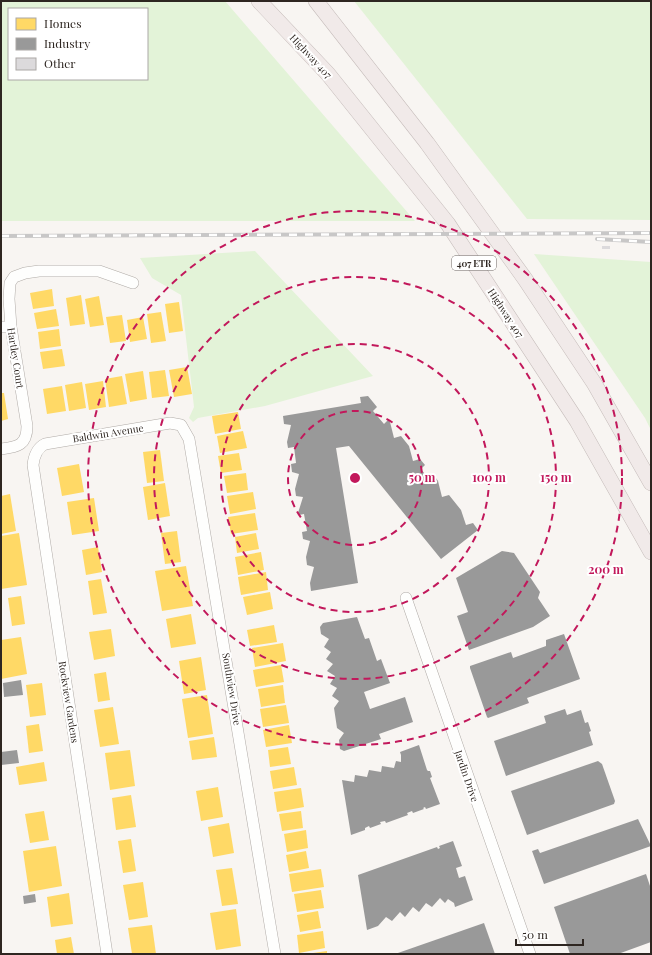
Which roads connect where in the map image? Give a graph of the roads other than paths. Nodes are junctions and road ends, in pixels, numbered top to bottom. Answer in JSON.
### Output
{"nodes":[{"id":1,"x":259,"y":1,"type":"edge"},
{"id":2,"x":316,"y":1,"type":"edge"},
{"id":3,"x":133,"y":283,"type":"dead end"},
{"id":4,"x":6,"y":327,"type":"edge"},
{"id":5,"x":181,"y":425,"type":"joint"},
{"id":6,"x":1,"y":449,"type":"edge"},
{"id":7,"x":37,"y":450,"type":"joint"},
{"id":8,"x":651,"y":483,"type":"edge"},
{"id":9,"x":651,"y":552,"type":"edge"},
{"id":10,"x":406,"y":598,"type":"dead end"},
{"id":11,"x":107,"y":954,"type":"edge"},
{"id":12,"x":275,"y":954,"type":"edge"},
{"id":13,"x":530,"y":954,"type":"edge"}],
"edges":[{"from":1,"to":9,"type":"highway","name":"Highway 407","number":"407 ETR"},
{"from":2,"to":8,"type":"highway","number":"407 ETR"},
{"from":3,"to":4,"type":"street","name":"Hartley Court"},
{"from":4,"to":6,"type":"street","name":"Hartley Court"},
{"from":5,"to":7,"type":"street","name":"Baldwin Avenue"},
{"from":5,"to":12,"type":"street","name":"Southview Drive"},
{"from":7,"to":11,"type":"street","name":"Rockview Gardens"},
{"from":10,"to":13,"type":"street","name":"Jardin Drive"}]}
